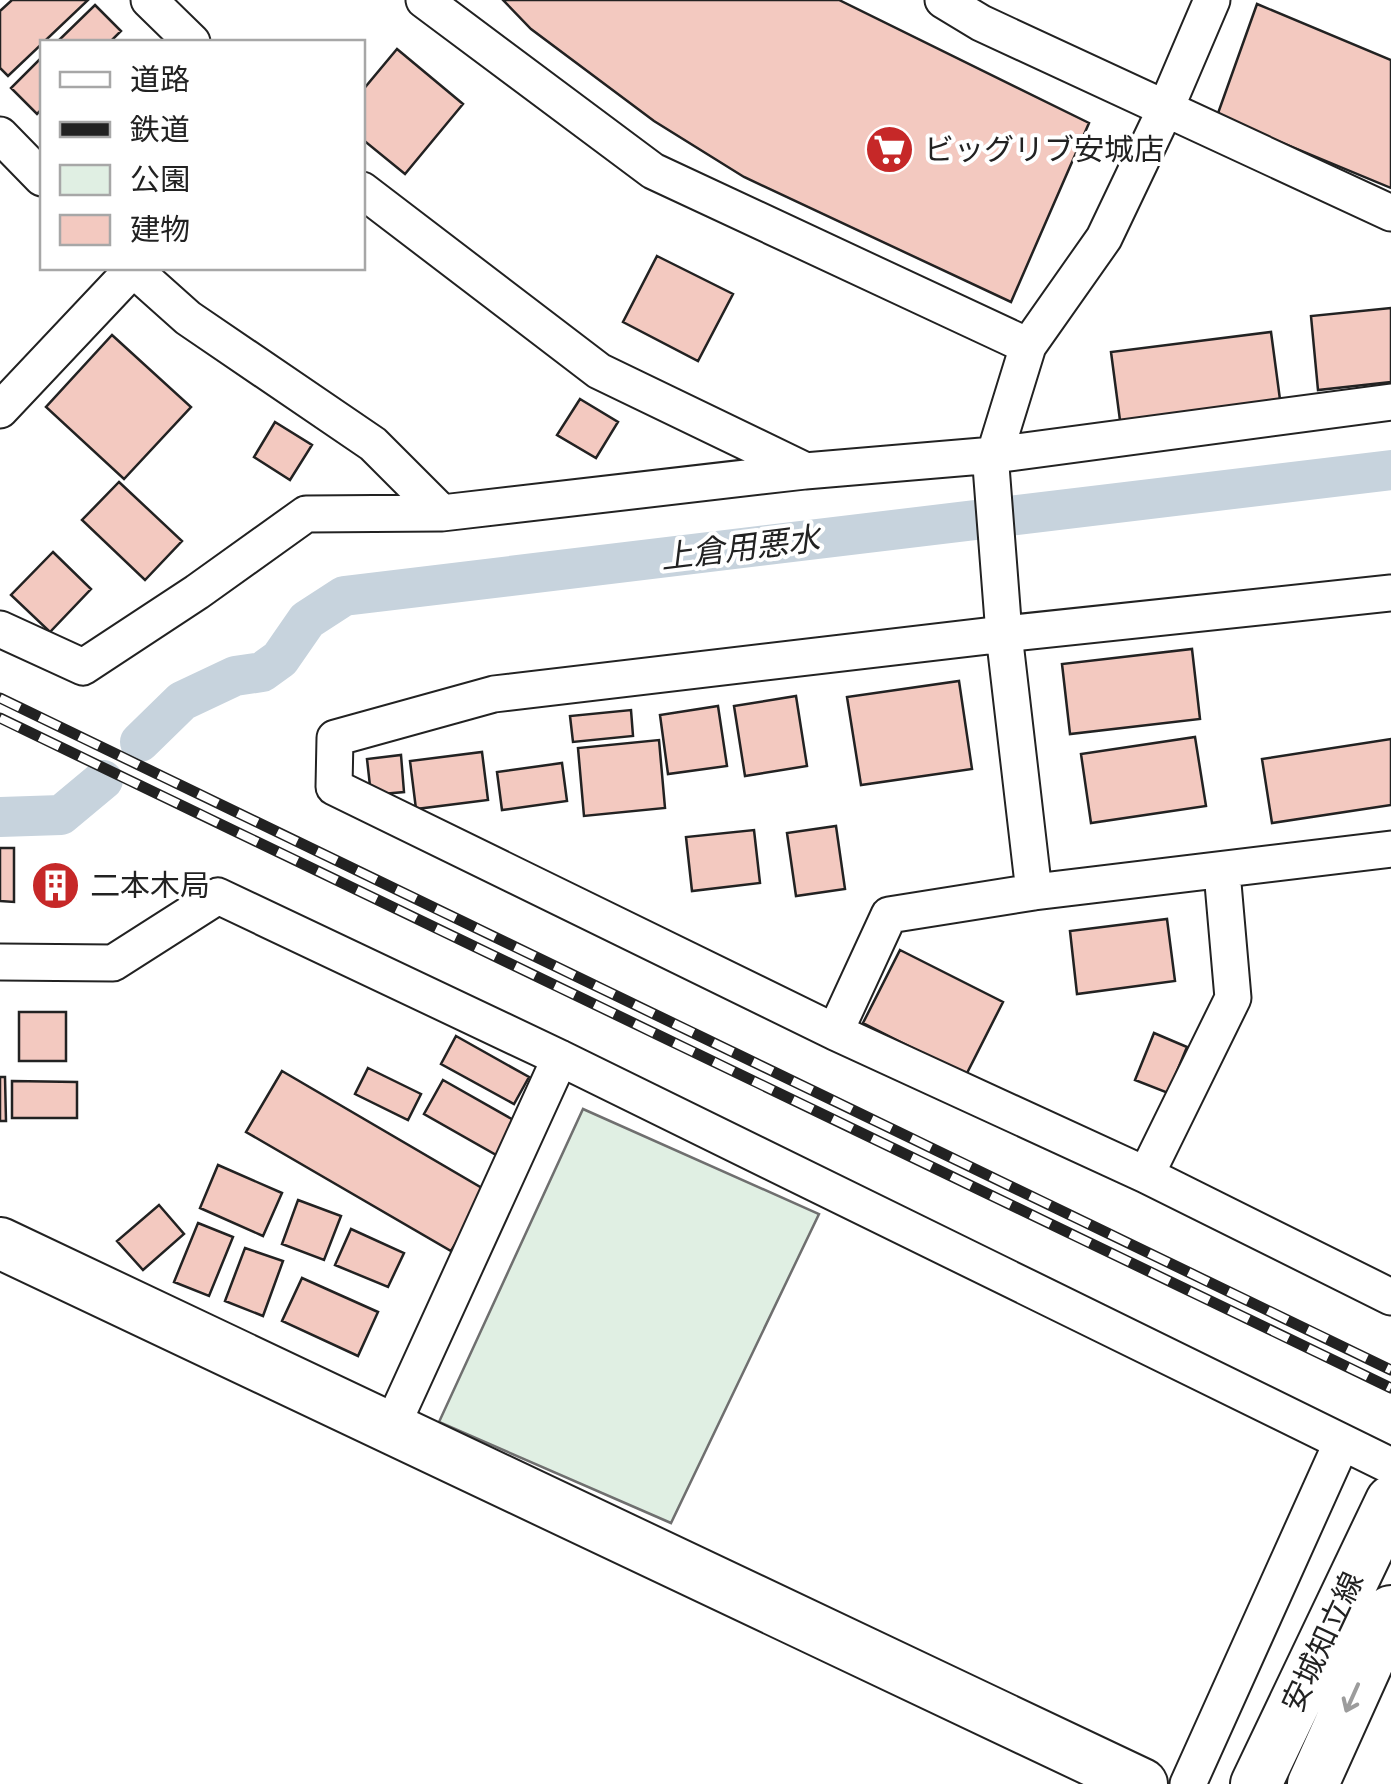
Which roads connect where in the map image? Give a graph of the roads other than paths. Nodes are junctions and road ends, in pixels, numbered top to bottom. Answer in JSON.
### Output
{"nodes":[{"id":1,"x":148,"y":0,"type":"edge"},
{"id":2,"x":424,"y":0,"type":"edge"},
{"id":3,"x":943,"y":0,"type":"edge"},
{"id":4,"x":1212,"y":0,"type":"edge"},
{"id":5,"x":190,"y":40,"type":"edge"},
{"id":6,"x":1166,"y":110,"type":"junction"},
{"id":7,"x":0,"y":135,"type":"edge"},
{"id":8,"x":40,"y":176,"type":"edge"},
{"id":9,"x":365,"y":192,"type":"edge"},
{"id":10,"x":1391,"y":213,"type":"edge"},
{"id":11,"x":130,"y":270,"type":"edge"},
{"id":12,"x":134,"y":270,"type":"edge"},
{"id":13,"x":1028,"y":346,"type":"junction"},
{"id":14,"x":1391,"y":402,"type":"edge"},
{"id":15,"x":0,"y":410,"type":"edge"},
{"id":16,"x":992,"y":460,"type":"junction"},
{"id":17,"x":805,"y":470,"type":"junction"},
{"id":18,"x":442,"y":513,"type":"junction"},
{"id":19,"x":1391,"y":593,"type":"edge"},
{"id":20,"x":0,"y":629,"type":"edge"},
{"id":21,"x":1004,"y":634,"type":"junction"},
{"id":22,"x":1391,"y":849,"type":"edge"},
{"id":23,"x":1222,"y":872,"type":"junction"},
{"id":24,"x":1034,"y":892,"type":"junction"},
{"id":25,"x":0,"y":962,"type":"edge"},
{"id":26,"x":835,"y":1032,"type":"junction"},
{"id":27,"x":560,"y":1058,"type":"junction"},
{"id":28,"x":1146,"y":1174,"type":"junction"},
{"id":29,"x":0,"y":1242,"type":"edge"},
{"id":30,"x":1391,"y":1297,"type":"edge"},
{"id":31,"x":392,"y":1428,"type":"junction"},
{"id":32,"x":1342,"y":1442,"type":"junction"},
{"id":33,"x":1391,"y":1466,"type":"edge"},
{"id":34,"x":1390,"y":1501,"type":"edge"},
{"id":35,"x":1391,"y":1611,"type":"edge"},
{"id":36,"x":1142,"y":1784,"type":"edge"},
{"id":37,"x":1188,"y":1784,"type":"edge"},
{"id":38,"x":1256,"y":1784,"type":"edge"},
{"id":39,"x":1314,"y":1784,"type":"edge"}],
"edges":[{"from":1,"to":5,"type":"street"},
{"from":2,"to":13,"type":"street"},
{"from":3,"to":6,"type":"street"},
{"from":4,"to":6,"type":"street"},
{"from":6,"to":10,"type":"street"},
{"from":6,"to":13,"type":"street"},
{"from":7,"to":8,"type":"street"},
{"from":9,"to":17,"type":"street"},
{"from":11,"to":15,"type":"street"},
{"from":12,"to":18,"type":"street"},
{"from":13,"to":16,"type":"street"},
{"from":14,"to":16,"type":"street"},
{"from":16,"to":17,"type":"street"},
{"from":16,"to":21,"type":"street"},
{"from":17,"to":18,"type":"street"},
{"from":18,"to":20,"type":"street"},
{"from":19,"to":21,"type":"street"},
{"from":21,"to":24,"type":"street"},
{"from":21,"to":26,"type":"street"},
{"from":22,"to":23,"type":"street"},
{"from":23,"to":24,"type":"street"},
{"from":23,"to":28,"type":"street"},
{"from":24,"to":26,"type":"street"},
{"from":25,"to":27,"type":"street"},
{"from":26,"to":28,"type":"street"},
{"from":27,"to":31,"type":"street"},
{"from":27,"to":32,"type":"street"},
{"from":28,"to":30,"type":"street"},
{"from":29,"to":31,"type":"street"},
{"from":31,"to":36,"type":"street"},
{"from":32,"to":33,"type":"street"},
{"from":32,"to":37,"type":"street"},
{"from":34,"to":38,"type":"street","name":"安城知立線"},
{"from":35,"to":39,"type":"street","name":"安城知立線","one_way":true}]}
